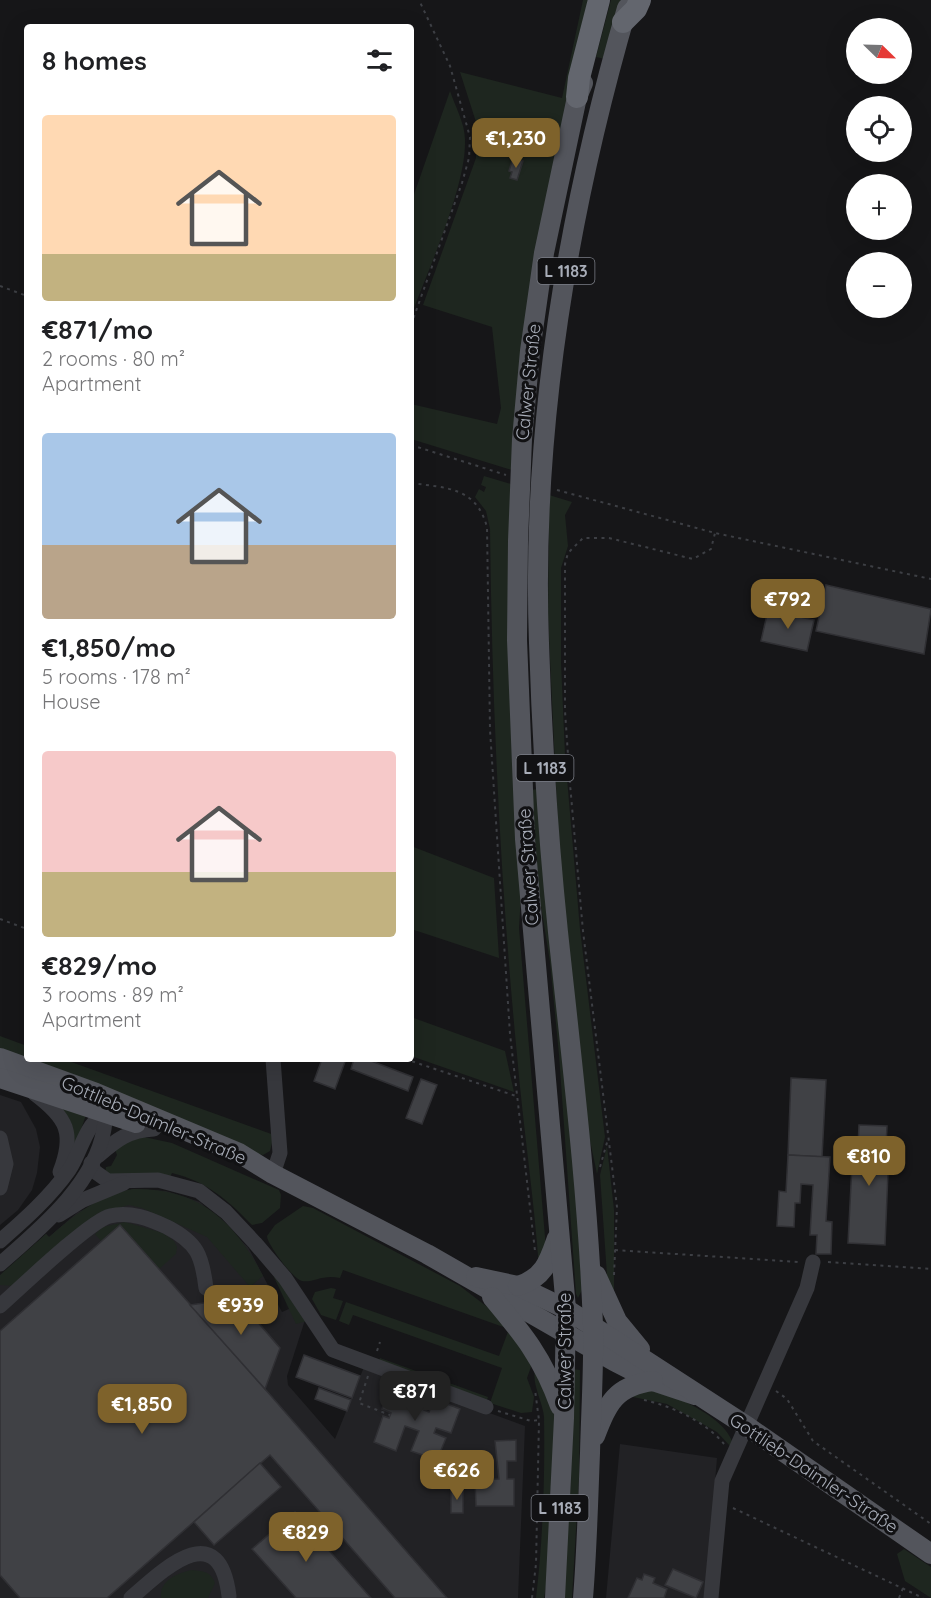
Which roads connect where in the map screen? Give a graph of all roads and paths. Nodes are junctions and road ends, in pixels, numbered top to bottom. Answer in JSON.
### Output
{"nodes":[{"id":1,"x":419,"y":0,"type":"edge"},
{"id":2,"x":599,"y":0,"type":"edge"},
{"id":3,"x":607,"y":0,"type":"edge"},
{"id":4,"x":640,"y":0,"type":"edge"},
{"id":5,"x":626,"y":11,"type":"edge"},
{"id":6,"x":577,"y":97,"type":"junction"},
{"id":7,"x":0,"y":285,"type":"edge"},
{"id":8,"x":24,"y":295,"type":"edge"},
{"id":9,"x":414,"y":317,"type":"edge"},
{"id":10,"x":414,"y":446,"type":"edge"},
{"id":11,"x":486,"y":470,"type":"dead end"},
{"id":12,"x":414,"y":483,"type":"edge"},
{"id":13,"x":574,"y":495,"type":"dead end"},
{"id":14,"x":715,"y":533,"type":"junction"},
{"id":15,"x":931,"y":579,"type":"edge"},
{"id":16,"x":0,"y":919,"type":"edge"},
{"id":17,"x":24,"y":928,"type":"edge"},
{"id":18,"x":0,"y":1058,"type":"edge"},
{"id":19,"x":273,"y":1062,"type":"edge"},
{"id":20,"x":414,"y":1062,"type":"edge"},
{"id":21,"x":0,"y":1078,"type":"edge"},
{"id":22,"x":28,"y":1089,"type":"junction"},
{"id":23,"x":96,"y":1093,"type":"junction"},
{"id":24,"x":517,"y":1096,"type":"junction"},
{"id":25,"x":106,"y":1112,"type":"junction"},
{"id":26,"x":154,"y":1123,"type":"junction"},
{"id":27,"x":0,"y":1138,"type":"edge"},
{"id":28,"x":92,"y":1161,"type":"junction"},
{"id":29,"x":273,"y":1174,"type":"junction"},
{"id":30,"x":126,"y":1182,"type":"junction"},
{"id":31,"x":0,"y":1188,"type":"edge"},
{"id":32,"x":52,"y":1189,"type":"junction"},
{"id":33,"x":48,"y":1222,"type":"junction"},
{"id":34,"x":560,"y":1229,"type":"junction"},
{"id":35,"x":0,"y":1241,"type":"edge"},
{"id":36,"x":590,"y":1259,"type":"junction"},
{"id":37,"x":813,"y":1262,"type":"junction"},
{"id":38,"x":0,"y":1264,"type":"edge"},
{"id":39,"x":931,"y":1269,"type":"edge"},
{"id":40,"x":459,"y":1272,"type":"junction"},
{"id":41,"x":539,"y":1276,"type":"junction"},
{"id":42,"x":518,"y":1286,"type":"junction"},
{"id":43,"x":206,"y":1288,"type":"dead end"},
{"id":44,"x":486,"y":1290,"type":"junction"},
{"id":45,"x":0,"y":1306,"type":"edge"},
{"id":46,"x":566,"y":1309,"type":"junction"},
{"id":47,"x":593,"y":1326,"type":"junction"},
{"id":48,"x":566,"y":1333,"type":"junction"},
{"id":49,"x":380,"y":1342,"type":"dead end"},
{"id":50,"x":593,"y":1349,"type":"junction"},
{"id":51,"x":541,"y":1360,"type":"junction"},
{"id":52,"x":372,"y":1365,"type":"junction"},
{"id":53,"x":652,"y":1372,"type":"junction"},
{"id":54,"x":766,"y":1384,"type":"junction"},
{"id":55,"x":490,"y":1409,"type":"joint"},
{"id":56,"x":390,"y":1415,"type":"dead end"},
{"id":57,"x":564,"y":1418,"type":"junction"},
{"id":58,"x":539,"y":1420,"type":"junction"},
{"id":59,"x":747,"y":1427,"type":"junction"},
{"id":60,"x":590,"y":1452,"type":"junction"},
{"id":61,"x":721,"y":1502,"type":"junction"},
{"id":62,"x":931,"y":1518,"type":"edge"},
{"id":63,"x":930,"y":1523,"type":"edge"},
{"id":64,"x":931,"y":1554,"type":"edge"},
{"id":65,"x":903,"y":1588,"type":"junction"},
{"id":66,"x":232,"y":1597,"type":"edge"},
{"id":67,"x":131,"y":1598,"type":"edge"},
{"id":68,"x":532,"y":1598,"type":"edge"},
{"id":69,"x":555,"y":1598,"type":"edge"},
{"id":70,"x":583,"y":1598,"type":"edge"},
{"id":71,"x":711,"y":1598,"type":"edge"},
{"id":72,"x":899,"y":1598,"type":"edge"},
{"id":73,"x":923,"y":1598,"type":"edge"}],
"edges":[{"from":1,"to":9,"type":"path"},
{"from":2,"to":6,"type":"highway"},
{"from":3,"to":6,"type":"main road","name":"Calwer Straße","number":"L 1183"},
{"from":4,"to":5,"type":"highway"},
{"from":5,"to":36,"type":"main road","name":"Calwer Straße","number":"L 1183"},
{"from":6,"to":34,"type":"main road","name":"Calwer Straße","number":"L 1183"},
{"from":7,"to":8,"type":"path"},
{"from":10,"to":11,"type":"path"},
{"from":12,"to":24,"type":"path"},
{"from":13,"to":14,"type":"path"},
{"from":14,"to":15,"type":"path"},
{"from":14,"to":37,"type":"path"},
{"from":16,"to":17,"type":"path"},
{"from":18,"to":23,"type":"main road","name":"Gottlieb-Daimler-Straße"},
{"from":19,"to":29,"type":"street"},
{"from":20,"to":24,"type":"path"},
{"from":21,"to":22,"type":"main road","name":"Gottlieb-Daimler-Straße"},
{"from":22,"to":25,"type":"main road","name":"Gottlieb-Daimler-Straße"},
{"from":22,"to":32,"type":"street"},
{"from":23,"to":25,"type":"street"},
{"from":23,"to":26,"type":"main road","name":"Gottlieb-Daimler-Straße"},
{"from":24,"to":41,"type":"path"},
{"from":25,"to":26,"type":"main road","name":"Gottlieb-Daimler-Straße"},
{"from":25,"to":28,"type":"street"},
{"from":25,"to":32,"type":"street"},
{"from":26,"to":28,"type":"street"},
{"from":26,"to":29,"type":"main road","name":"Gottlieb-Daimler-Straße"},
{"from":27,"to":31,"type":"street"},
{"from":28,"to":30,"type":"street"},
{"from":28,"to":33,"type":"street"},
{"from":29,"to":40,"type":"main road","name":"Gottlieb-Daimler-Straße"},
{"from":30,"to":33,"type":"street"},
{"from":30,"to":52,"type":"street"},
{"from":32,"to":35,"type":"street"},
{"from":33,"to":38,"type":"street"},
{"from":34,"to":41,"type":"main road"},
{"from":34,"to":46,"type":"main road","name":"Calwer Straße","number":"L 1183"},
{"from":36,"to":47,"type":"main road","name":"Calwer Straße","number":"L 1183"},
{"from":36,"to":53,"type":"main road"},
{"from":37,"to":39,"type":"path"},
{"from":37,"to":54,"type":"street"},
{"from":40,"to":42,"type":"main road","name":"Gottlieb-Daimler-Straße"},
{"from":40,"to":44,"type":"main road","name":"Gottlieb-Daimler-Straße"},
{"from":41,"to":42,"type":"main road"},
{"from":42,"to":46,"type":"main road","name":"Gottlieb-Daimler-Straße"},
{"from":43,"to":45,"type":"street"},
{"from":44,"to":48,"type":"main road","name":"Gottlieb-Daimler-Straße"},
{"from":44,"to":51,"type":"main road"},
{"from":46,"to":47,"type":"main road","name":"Gottlieb-Daimler-Straße"},
{"from":46,"to":48,"type":"main road","name":"Calwer Straße","number":"L 1183"},
{"from":47,"to":50,"type":"main road","name":"Calwer Straße","number":"L 1183"},
{"from":47,"to":53,"type":"main road","name":"Gottlieb-Daimler-Straße"},
{"from":48,"to":50,"type":"main road","name":"Gottlieb-Daimler-Straße"},
{"from":48,"to":57,"type":"main road","name":"Calwer Straße","number":"L 1183"},
{"from":49,"to":52,"type":"path"},
{"from":50,"to":53,"type":"main road","name":"Gottlieb-Daimler-Straße"},
{"from":50,"to":60,"type":"main road","name":"Calwer Straße","number":"L 1183"},
{"from":51,"to":57,"type":"main road"},
{"from":51,"to":58,"type":"path"},
{"from":52,"to":55,"type":"street"},
{"from":52,"to":56,"type":"path"},
{"from":53,"to":59,"type":"main road","name":"Gottlieb-Daimler-Straße"},
{"from":53,"to":60,"type":"main road"},
{"from":54,"to":59,"type":"street"},
{"from":54,"to":63,"type":"path"},
{"from":55,"to":58,"type":"path"},
{"from":57,"to":69,"type":"main road","name":"Calwer Straße","number":"L 1183"},
{"from":58,"to":68,"type":"path"},
{"from":59,"to":61,"type":"street"},
{"from":59,"to":64,"type":"main road","name":"Gottlieb-Daimler-Straße"},
{"from":60,"to":70,"type":"main road","name":"Calwer Straße","number":"L 1183"},
{"from":61,"to":65,"type":"path"},
{"from":61,"to":71,"type":"street"},
{"from":62,"to":63,"type":"path"},
{"from":65,"to":72,"type":"path"},
{"from":65,"to":73,"type":"path"},
{"from":66,"to":67,"type":"street"}]}
